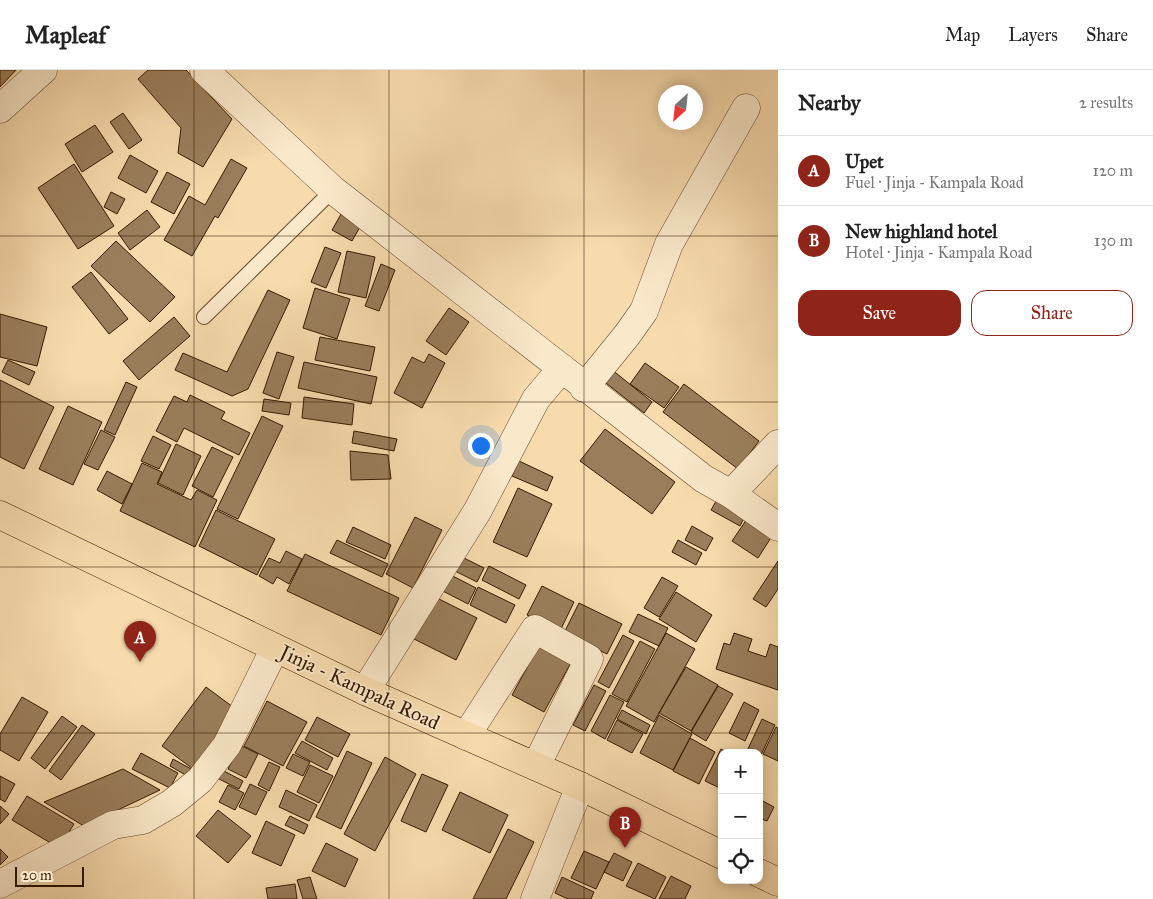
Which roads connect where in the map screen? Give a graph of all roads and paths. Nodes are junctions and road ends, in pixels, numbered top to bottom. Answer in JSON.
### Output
{"nodes":[{"id":1,"x":43,"y":70,"type":"edge"},
{"id":2,"x":204,"y":70,"type":"edge"},
{"id":3,"x":746,"y":108,"type":"dead end"},
{"id":4,"x":0,"y":110,"type":"edge"},
{"id":5,"x":334,"y":190,"type":"junction"},
{"id":6,"x":204,"y":317,"type":"dead end"},
{"id":7,"x":562,"y":368,"type":"junction"},
{"id":8,"x":584,"y":388,"type":"junction"},
{"id":9,"x":778,"y":444,"type":"edge"},
{"id":10,"x":731,"y":494,"type":"junction"},
{"id":11,"x":0,"y":515,"type":"edge"},
{"id":12,"x":778,"y":527,"type":"edge"},
{"id":13,"x":275,"y":648,"type":"junction"},
{"id":14,"x":365,"y":691,"type":"junction"},
{"id":15,"x":466,"y":736,"type":"junction"},
{"id":16,"x":536,"y":766,"type":"junction"},
{"id":17,"x":580,"y":786,"type":"junction"},
{"id":18,"x":718,"y":853,"type":"edge"},
{"id":19,"x":763,"y":875,"type":"edge"},
{"id":20,"x":778,"y":882,"type":"edge"},
{"id":21,"x":0,"y":884,"type":"edge"},
{"id":22,"x":535,"y":899,"type":"edge"}],
"edges":[{"from":1,"to":4,"type":"street"},
{"from":2,"to":5,"type":"street"},
{"from":3,"to":8,"type":"street"},
{"from":5,"to":6,"type":"lane"},
{"from":5,"to":7,"type":"street"},
{"from":7,"to":8,"type":"street"},
{"from":7,"to":14,"type":"street"},
{"from":8,"to":10,"type":"street"},
{"from":9,"to":10,"type":"street"},
{"from":10,"to":12,"type":"street"},
{"from":11,"to":13,"type":"highway","name":"Jinja - Kampala Road"},
{"from":13,"to":14,"type":"highway","name":"Jinja - Kampala Road"},
{"from":13,"to":21,"type":"street"},
{"from":14,"to":15,"type":"highway","name":"Jinja - Kampala Road"},
{"from":15,"to":16,"type":"highway","name":"Jinja - Kampala Road"},
{"from":15,"to":16,"type":"street"},
{"from":16,"to":17,"type":"highway","name":"Jinja - Kampala Road"},
{"from":17,"to":18,"type":"highway","name":"Jinja - Kampala Road"},
{"from":17,"to":22,"type":"street"},
{"from":19,"to":20,"type":"highway"}]}
